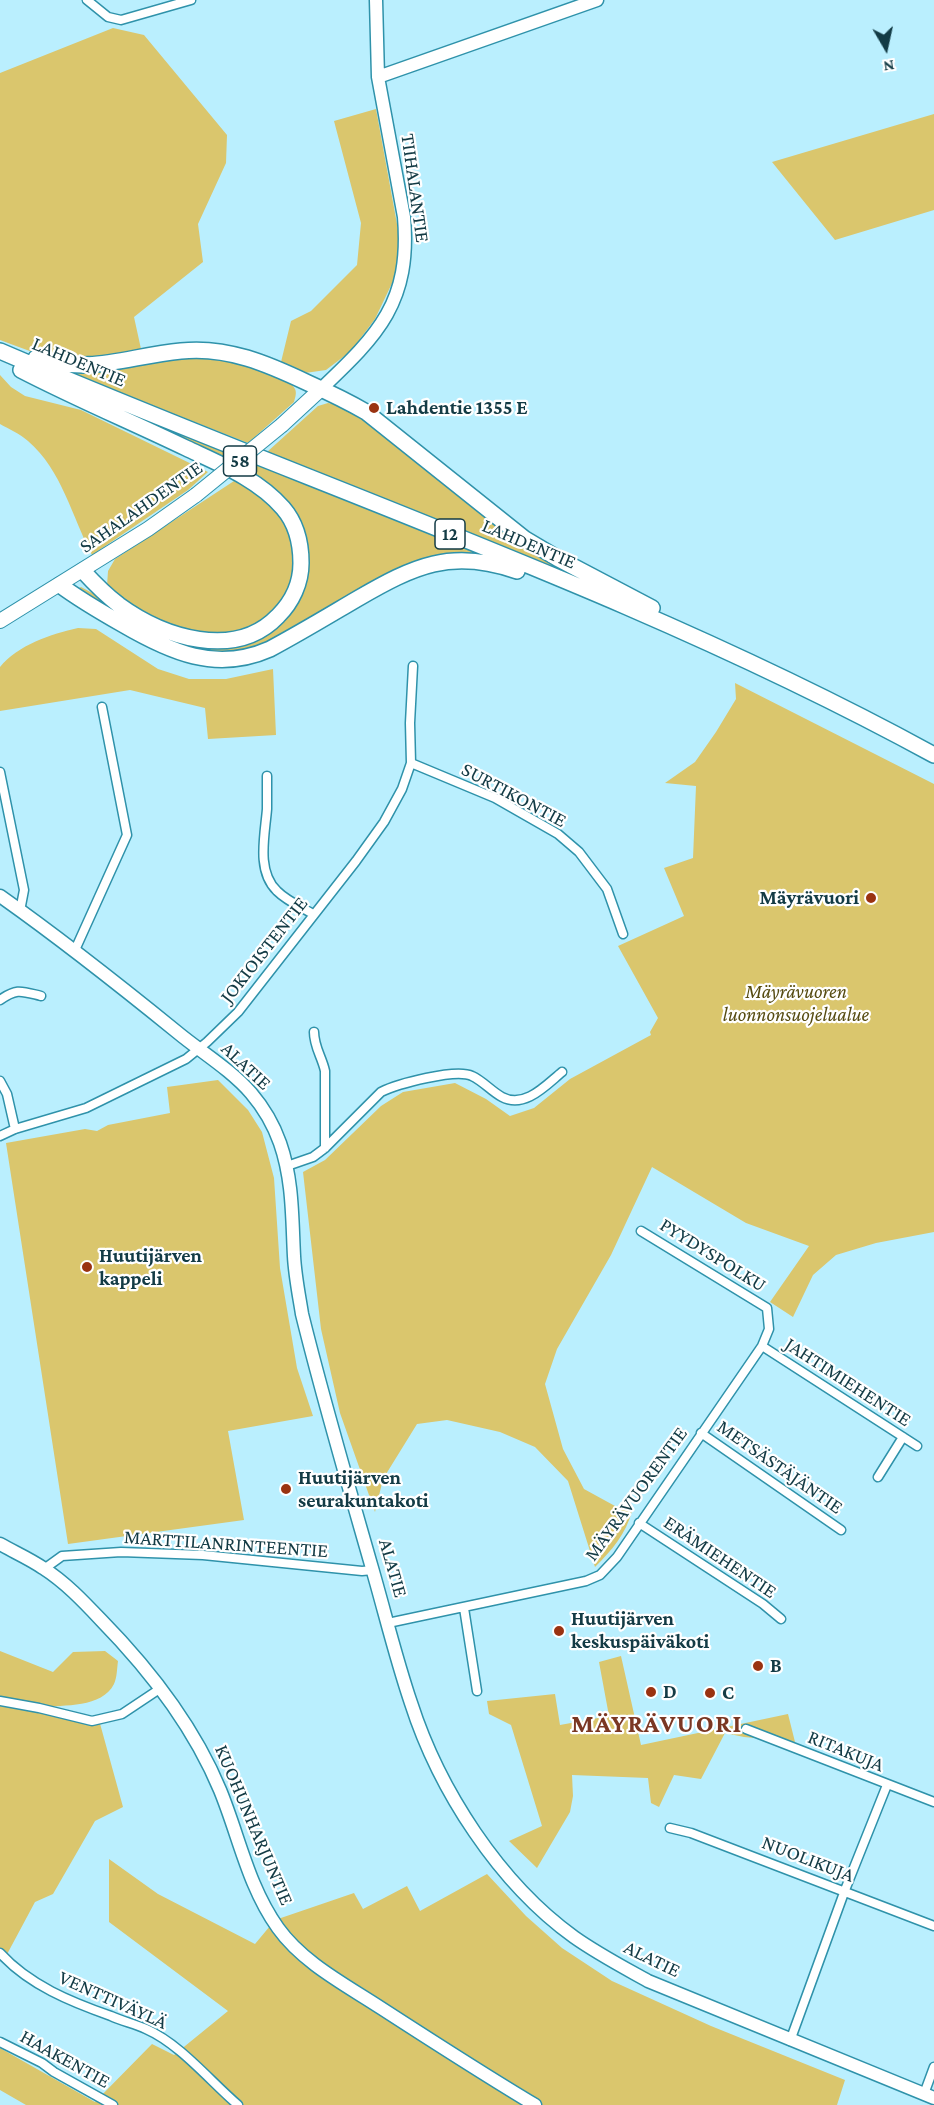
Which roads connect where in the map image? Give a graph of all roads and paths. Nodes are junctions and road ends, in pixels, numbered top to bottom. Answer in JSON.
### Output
{"nodes":[{"id":1,"x":87,"y":0,"type":"edge"},
{"id":2,"x":191,"y":0,"type":"edge"},
{"id":3,"x":376,"y":0,"type":"edge"},
{"id":4,"x":597,"y":0,"type":"edge"},
{"id":5,"x":378,"y":77,"type":"junction"},
{"id":6,"x":0,"y":344,"type":"edge"},
{"id":7,"x":0,"y":351,"type":"edge"},
{"id":8,"x":0,"y":359,"type":"edge"},
{"id":9,"x":321,"y":389,"type":"junction"},
{"id":10,"x":83,"y":571,"type":"junction"},
{"id":11,"x":60,"y":585,"type":"junction"},
{"id":12,"x":0,"y":621,"type":"edge"},
{"id":13,"x":658,"y":621,"type":"junction"},
{"id":14,"x":733,"y":653,"type":"junction"},
{"id":15,"x":413,"y":666,"type":"dead end"},
{"id":16,"x":102,"y":707,"type":"dead end"},
{"id":17,"x":934,"y":755,"type":"edge"},
{"id":18,"x":411,"y":763,"type":"junction"},
{"id":19,"x":0,"y":772,"type":"edge"},
{"id":20,"x":267,"y":776,"type":"dead end"},
{"id":21,"x":0,"y":896,"type":"edge"},
{"id":22,"x":20,"y":911,"type":"junction"},
{"id":23,"x":313,"y":914,"type":"junction"},
{"id":24,"x":623,"y":934,"type":"dead end"},
{"id":25,"x":75,"y":950,"type":"junction"},
{"id":26,"x":41,"y":996,"type":"dead end"},
{"id":27,"x":0,"y":1000,"type":"edge"},
{"id":28,"x":314,"y":1032,"type":"dead end"},
{"id":29,"x":198,"y":1049,"type":"junction"},
{"id":30,"x":562,"y":1072,"type":"dead end"},
{"id":31,"x":0,"y":1081,"type":"edge"},
{"id":32,"x":15,"y":1129,"type":"junction"},
{"id":33,"x":0,"y":1136,"type":"edge"},
{"id":34,"x":325,"y":1148,"type":"junction"},
{"id":35,"x":288,"y":1166,"type":"junction"},
{"id":36,"x":641,"y":1231,"type":"dead end"},
{"id":37,"x":767,"y":1308,"type":"joint"},
{"id":38,"x":762,"y":1346,"type":"junction"},
{"id":39,"x":701,"y":1432,"type":"junction"},
{"id":40,"x":903,"y":1437,"type":"junction"},
{"id":41,"x":916,"y":1446,"type":"dead end"},
{"id":42,"x":878,"y":1477,"type":"dead end"},
{"id":43,"x":639,"y":1523,"type":"junction"},
{"id":44,"x":841,"y":1530,"type":"dead end"},
{"id":45,"x":0,"y":1544,"type":"edge"},
{"id":46,"x":44,"y":1569,"type":"junction"},
{"id":47,"x":373,"y":1570,"type":"junction"},
{"id":48,"x":464,"y":1608,"type":"junction"},
{"id":49,"x":781,"y":1619,"type":"dead end"},
{"id":50,"x":388,"y":1623,"type":"junction"},
{"id":51,"x":161,"y":1688,"type":"junction"},
{"id":52,"x":477,"y":1691,"type":"dead end"},
{"id":53,"x":0,"y":1701,"type":"edge"},
{"id":54,"x":746,"y":1729,"type":"dead end"},
{"id":55,"x":887,"y":1785,"type":"junction"},
{"id":56,"x":934,"y":1802,"type":"edge"},
{"id":57,"x":670,"y":1828,"type":"dead end"},
{"id":58,"x":845,"y":1890,"type":"junction"},
{"id":59,"x":934,"y":1926,"type":"edge"},
{"id":60,"x":0,"y":1953,"type":"edge"},
{"id":61,"x":790,"y":2040,"type":"junction"},
{"id":62,"x":0,"y":2042,"type":"edge"},
{"id":63,"x":934,"y":2067,"type":"edge"},
{"id":64,"x":929,"y":2096,"type":"edge"},
{"id":65,"x":113,"y":2105,"type":"edge"},
{"id":66,"x":238,"y":2105,"type":"edge"},
{"id":67,"x":535,"y":2105,"type":"edge"}],
"edges":[{"from":1,"to":2,"type":"street"},
{"from":3,"to":5,"type":"street","name":"TIIHALANTIE"},
{"from":4,"to":5,"type":"street"},
{"from":5,"to":9,"type":"street","name":"TIIHALANTIE"},
{"from":6,"to":9,"type":"highway"},
{"from":7,"to":13,"type":"highway","name":"LAHDENTIE","number":"12"},
{"from":8,"to":10,"type":"highway"},
{"from":9,"to":10,"type":"main road","name":"SAHALAHDENTIE","number":"58","bridge":true},
{"from":9,"to":14,"type":"highway"},
{"from":10,"to":11,"type":"main road","name":"SAHALAHDENTIE","number":"58"},
{"from":11,"to":12,"type":"main road","name":"SAHALAHDENTIE","number":"58"},
{"from":11,"to":13,"type":"highway"},
{"from":13,"to":14,"type":"highway","name":"LAHDENTIE","number":"12"},
{"from":14,"to":17,"type":"highway","name":"LAHDENTIE","number":"12"},
{"from":15,"to":18,"type":"street","name":"JOKIOISTENTIE"},
{"from":16,"to":25,"type":"street"},
{"from":18,"to":23,"type":"street","name":"JOKIOISTENTIE"},
{"from":18,"to":24,"type":"street","name":"SURTIKONTIE"},
{"from":19,"to":22,"type":"street"},
{"from":20,"to":23,"type":"street"},
{"from":21,"to":22,"type":"street","name":"ALATIE"},
{"from":22,"to":25,"type":"street","name":"ALATIE"},
{"from":23,"to":29,"type":"street","name":"JOKIOISTENTIE"},
{"from":25,"to":29,"type":"street","name":"ALATIE"},
{"from":26,"to":27,"type":"street"},
{"from":28,"to":34,"type":"street"},
{"from":29,"to":32,"type":"street","name":"JOKIOISTENTIE"},
{"from":29,"to":35,"type":"street","name":"ALATIE"},
{"from":30,"to":34,"type":"street"},
{"from":31,"to":32,"type":"street"},
{"from":32,"to":33,"type":"street","name":"JOKIOISTENTIE"},
{"from":34,"to":35,"type":"street"},
{"from":35,"to":47,"type":"street","name":"ALATIE"},
{"from":36,"to":37,"type":"street","name":"PYYDYSPOLKU"},
{"from":37,"to":38,"type":"street","name":"MÄYRÄVUORENTIE"},
{"from":38,"to":39,"type":"street","name":"MÄYRÄVUORENTIE"},
{"from":38,"to":40,"type":"street","name":"JAHTIMIEHENTIE"},
{"from":39,"to":43,"type":"street","name":"MÄYRÄVUORENTIE"},
{"from":39,"to":44,"type":"street","name":"METSÄSTÄJÄNTIE"},
{"from":40,"to":41,"type":"street","name":"JAHTIMIEHENTIE"},
{"from":40,"to":42,"type":"street"},
{"from":43,"to":48,"type":"street","name":"MÄYRÄVUORENTIE"},
{"from":43,"to":49,"type":"street","name":"ERÄMIEHENTIE"},
{"from":45,"to":46,"type":"street","name":"KUOHUNHARJUNTIE"},
{"from":46,"to":47,"type":"street","name":"MARTTILANRINTEENTIE"},
{"from":46,"to":51,"type":"street","name":"KUOHUNHARJUNTIE"},
{"from":47,"to":50,"type":"street","name":"ALATIE"},
{"from":48,"to":50,"type":"street","name":"MÄYRÄVUORENTIE"},
{"from":48,"to":52,"type":"street"},
{"from":50,"to":61,"type":"street","name":"ALATIE"},
{"from":51,"to":53,"type":"street"},
{"from":51,"to":67,"type":"street","name":"KUOHUNHARJUNTIE"},
{"from":54,"to":55,"type":"street","name":"RITAKUJA"},
{"from":55,"to":56,"type":"street","name":"RITAKUJA"},
{"from":55,"to":58,"type":"street"},
{"from":57,"to":58,"type":"street","name":"NUOLIKUJA"},
{"from":58,"to":59,"type":"street","name":"NUOLIKUJA"},
{"from":58,"to":61,"type":"street"},
{"from":60,"to":66,"type":"street","name":"VENTTIVÄYLÄ"},
{"from":61,"to":64,"type":"street","name":"ALATIE"},
{"from":62,"to":65,"type":"street","name":"HAAKENTIE"},
{"from":63,"to":64,"type":"street"}]}
